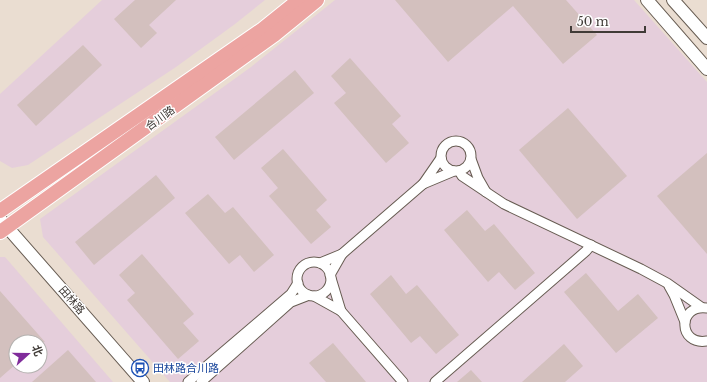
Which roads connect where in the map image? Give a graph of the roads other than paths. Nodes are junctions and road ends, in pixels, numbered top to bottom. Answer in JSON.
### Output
{"nodes":[{"id":1,"x":299,"y":0,"type":"edge"},
{"id":2,"x":317,"y":0,"type":"edge"},
{"id":3,"x":647,"y":0,"type":"edge"},
{"id":4,"x":673,"y":0,"type":"edge"},
{"id":5,"x":707,"y":38,"type":"edge"},
{"id":6,"x":707,"y":69,"type":"edge"},
{"id":7,"x":441,"y":158,"type":"junction"},
{"id":8,"x":471,"y":159,"type":"junction"},
{"id":9,"x":457,"y":171,"type":"junction"},
{"id":10,"x":423,"y":184,"type":"junction"},
{"id":11,"x":486,"y":192,"type":"junction"},
{"id":12,"x":0,"y":211,"type":"edge"},
{"id":13,"x":3,"y":226,"type":"edge"},
{"id":14,"x":591,"y":245,"type":"junction"},
{"id":15,"x":342,"y":254,"type":"junction"},
{"id":16,"x":320,"y":263,"type":"junction"},
{"id":17,"x":330,"y":276,"type":"junction"},
{"id":18,"x":298,"y":283,"type":"junction"},
{"id":19,"x":667,"y":283,"type":"junction"},
{"id":20,"x":311,"y":295,"type":"junction"},
{"id":21,"x":704,"y":308,"type":"edge"},
{"id":22,"x":341,"y":310,"type":"junction"},
{"id":23,"x":685,"y":322,"type":"junction"},
{"id":24,"x":705,"y":343,"type":"edge"},
{"id":25,"x":143,"y":382,"type":"edge"},
{"id":26,"x":188,"y":382,"type":"edge"},
{"id":27,"x":201,"y":382,"type":"edge"},
{"id":28,"x":403,"y":382,"type":"edge"},
{"id":29,"x":435,"y":382,"type":"edge"}],
"edges":[{"from":1,"to":12,"type":"main road","name":"合川路"},
{"from":2,"to":13,"type":"main road","name":"合川路"},
{"from":3,"to":6,"type":"street"},
{"from":4,"to":5,"type":"street"},
{"from":7,"to":8,"type":"street"},
{"from":7,"to":9,"type":"street"},
{"from":7,"to":10,"type":"street"},
{"from":8,"to":9,"type":"street"},
{"from":8,"to":11,"type":"street"},
{"from":9,"to":10,"type":"street"},
{"from":9,"to":11,"type":"street"},
{"from":10,"to":15,"type":"street"},
{"from":11,"to":14,"type":"street"},
{"from":13,"to":25,"type":"street","name":"田林路"},
{"from":14,"to":19,"type":"street"},
{"from":14,"to":29,"type":"street"},
{"from":15,"to":16,"type":"street"},
{"from":15,"to":17,"type":"street"},
{"from":16,"to":17,"type":"street"},
{"from":16,"to":18,"type":"street"},
{"from":17,"to":20,"type":"street"},
{"from":17,"to":22,"type":"street"},
{"from":18,"to":20,"type":"street"},
{"from":18,"to":26,"type":"street"},
{"from":19,"to":21,"type":"street"},
{"from":19,"to":23,"type":"street"},
{"from":20,"to":22,"type":"street"},
{"from":20,"to":27,"type":"street"},
{"from":21,"to":23,"type":"street"},
{"from":22,"to":28,"type":"street"},
{"from":23,"to":24,"type":"street"}]}
